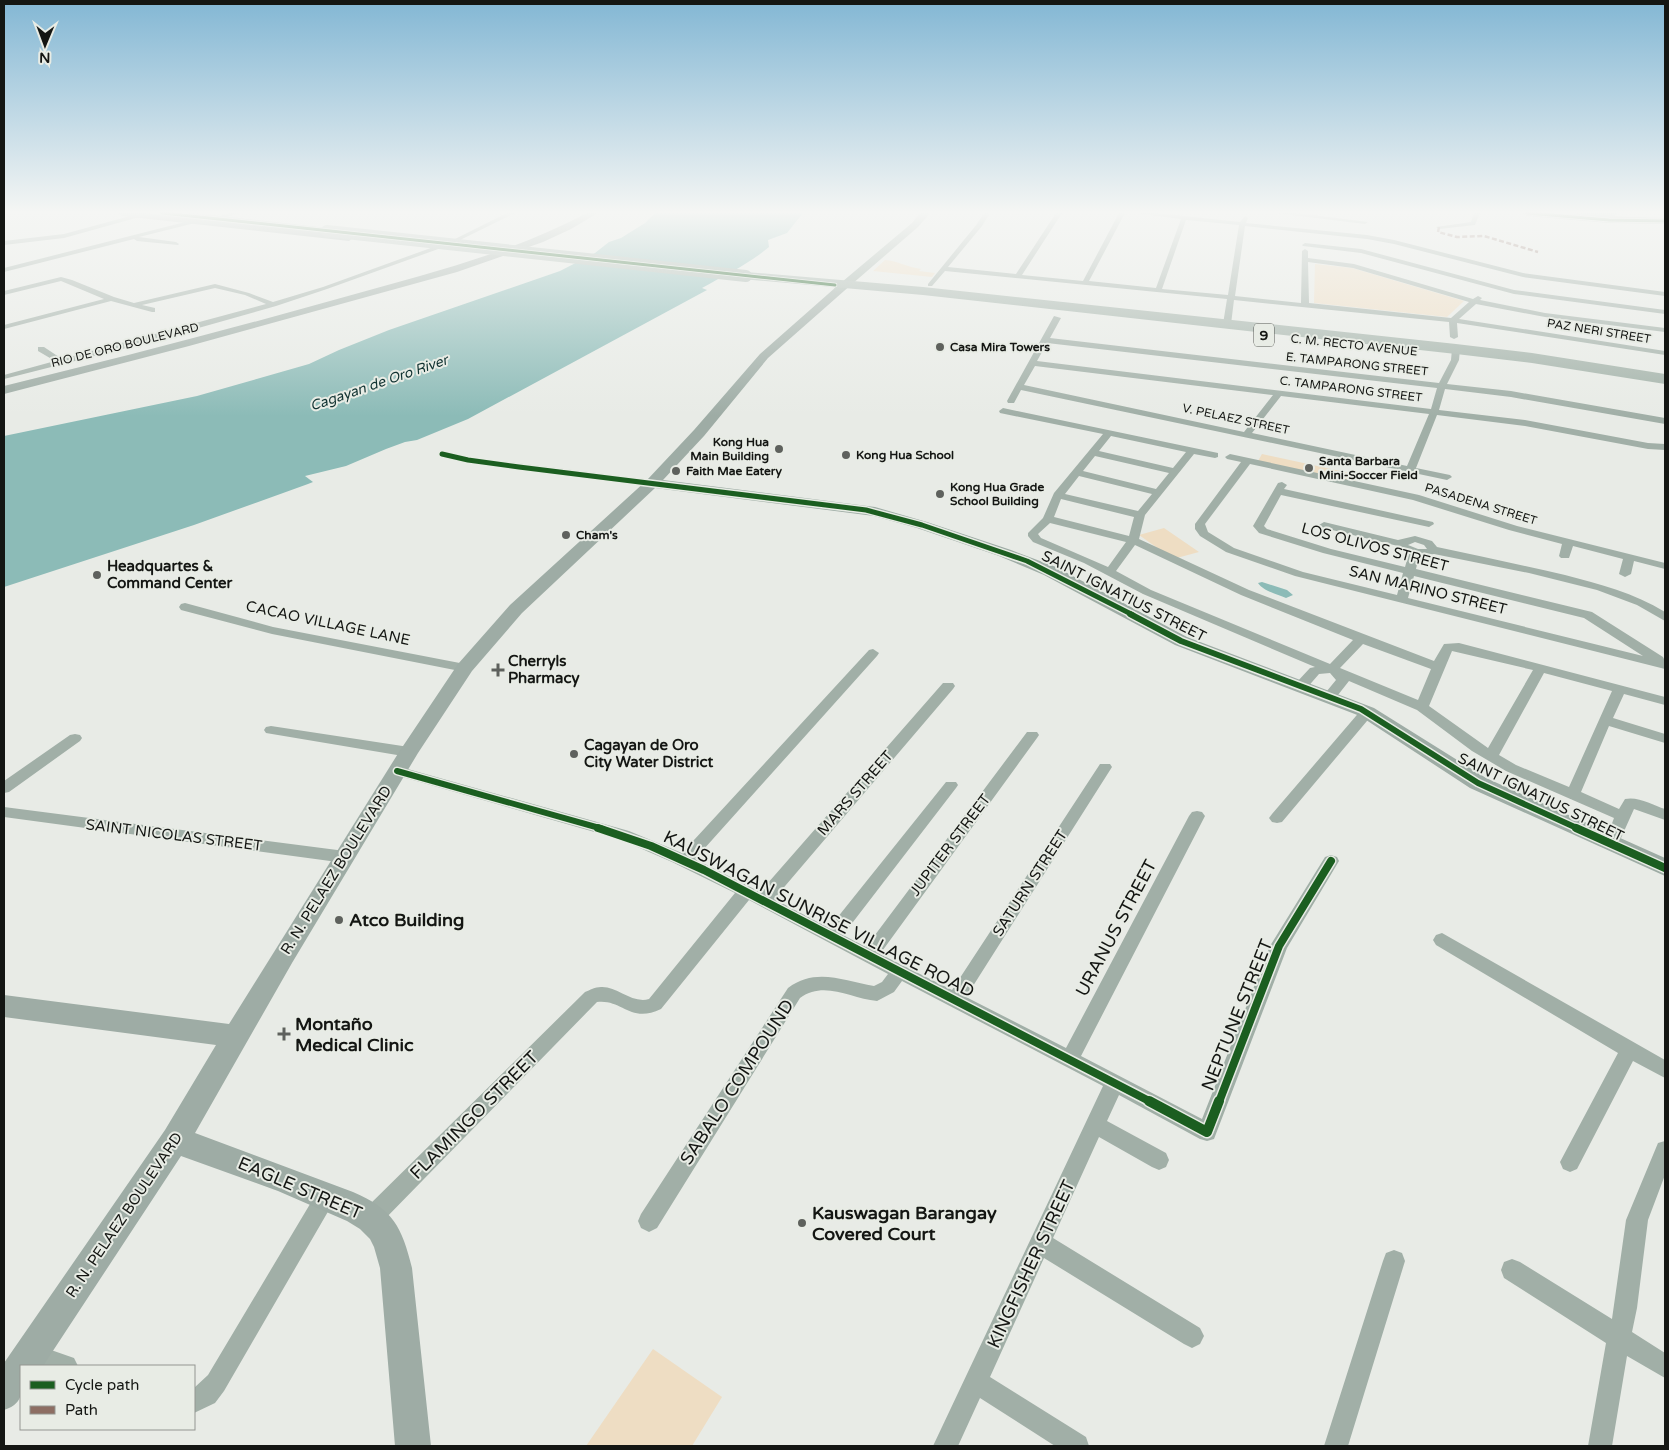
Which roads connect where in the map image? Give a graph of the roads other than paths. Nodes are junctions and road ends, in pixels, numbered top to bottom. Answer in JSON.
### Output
{"nodes":[{"id":1,"x":54,"y":281,"type":"edge"},
{"id":2,"x":69,"y":281,"type":"edge"},
{"id":3,"x":345,"y":281,"type":"edge"},
{"id":4,"x":410,"y":281,"type":"edge"},
{"id":5,"x":803,"y":281,"type":"edge"},
{"id":6,"x":847,"y":281,"type":"edge"},
{"id":7,"x":933,"y":281,"type":"edge"},
{"id":8,"x":1063,"y":281,"type":"edge"},
{"id":9,"x":1162,"y":281,"type":"edge"},
{"id":10,"x":1235,"y":281,"type":"edge"},
{"id":11,"x":1305,"y":281,"type":"edge"},
{"id":12,"x":1404,"y":281,"type":"edge"},
{"id":13,"x":1471,"y":281,"type":"edge"},
{"id":14,"x":1565,"y":281,"type":"edge"},
{"id":15,"x":1085,"y":283,"type":"joint"},
{"id":16,"x":843,"y":284,"type":"junction"},
{"id":17,"x":1506,"y":284,"type":"dead end"},
{"id":18,"x":926,"y":288,"type":"junction"},
{"id":19,"x":1498,"y":288,"type":"junction"},
{"id":20,"x":1158,"y":291,"type":"junction"},
{"id":21,"x":4,"y":293,"type":"edge"},
{"id":22,"x":1665,"y":294,"type":"edge"},
{"id":23,"x":1232,"y":298,"type":"junction"},
{"id":24,"x":112,"y":299,"type":"junction"},
{"id":25,"x":1473,"y":301,"type":"junction"},
{"id":26,"x":272,"y":304,"type":"junction"},
{"id":27,"x":134,"y":305,"type":"junction"},
{"id":28,"x":1305,"y":305,"type":"junction"},
{"id":29,"x":152,"y":310,"type":"dead end"},
{"id":30,"x":1665,"y":312,"type":"edge"},
{"id":31,"x":1060,"y":313,"type":"junction"},
{"id":32,"x":1453,"y":320,"type":"junction"},
{"id":33,"x":4,"y":327,"type":"edge"},
{"id":34,"x":1226,"y":328,"type":"junction"},
{"id":35,"x":1665,"y":330,"type":"edge"},
{"id":36,"x":1045,"y":340,"type":"junction"},
{"id":37,"x":1455,"y":347,"type":"junction"},
{"id":38,"x":41,"y":349,"type":"dead end"},
{"id":39,"x":1665,"y":353,"type":"edge"},
{"id":40,"x":61,"y":362,"type":"junction"},
{"id":41,"x":1032,"y":363,"type":"junction"},
{"id":42,"x":4,"y":376,"type":"edge"},
{"id":43,"x":1665,"y":379,"type":"edge"},
{"id":44,"x":1442,"y":386,"type":"junction"},
{"id":45,"x":1665,"y":386,"type":"edge"},
{"id":46,"x":1019,"y":387,"type":"junction"},
{"id":47,"x":4,"y":390,"type":"edge"},
{"id":48,"x":1279,"y":393,"type":"junction"},
{"id":49,"x":1011,"y":401,"type":"dead end"},
{"id":50,"x":1003,"y":411,"type":"dead end"},
{"id":51,"x":1434,"y":412,"type":"junction"},
{"id":52,"x":1665,"y":421,"type":"edge"},
{"id":53,"x":1109,"y":433,"type":"junction"},
{"id":54,"x":1247,"y":434,"type":"junction"},
{"id":55,"x":1665,"y":447,"type":"edge"},
{"id":56,"x":1192,"y":450,"type":"junction"},
{"id":57,"x":1093,"y":453,"type":"junction"},
{"id":58,"x":442,"y":454,"type":"dead end"},
{"id":59,"x":1215,"y":455,"type":"dead end"},
{"id":60,"x":1230,"y":457,"type":"dead end"},
{"id":61,"x":1247,"y":461,"type":"junction"},
{"id":62,"x":1411,"y":469,"type":"junction"},
{"id":63,"x":1175,"y":471,"type":"junction"},
{"id":64,"x":1077,"y":473,"type":"junction"},
{"id":65,"x":1447,"y":477,"type":"dead end"},
{"id":66,"x":652,"y":483,"type":"junction"},
{"id":67,"x":1157,"y":492,"type":"junction"},
{"id":68,"x":1058,"y":496,"type":"junction"},
{"id":69,"x":1438,"y":505,"type":"junction"},
{"id":70,"x":1140,"y":516,"type":"junction"},
{"id":71,"x":1048,"y":519,"type":"junction"},
{"id":72,"x":1428,"y":524,"type":"junction"},
{"id":73,"x":1324,"y":525,"type":"dead end"},
{"id":74,"x":1513,"y":528,"type":"junction"},
{"id":75,"x":1133,"y":540,"type":"junction"},
{"id":76,"x":1418,"y":540,"type":"junction"},
{"id":77,"x":1506,"y":540,"type":"dead end"},
{"id":78,"x":1568,"y":542,"type":"junction"},
{"id":79,"x":1403,"y":544,"type":"junction"},
{"id":80,"x":1433,"y":550,"type":"junction"},
{"id":81,"x":1415,"y":552,"type":"junction"},
{"id":82,"x":1565,"y":556,"type":"dead end"},
{"id":83,"x":1630,"y":557,"type":"junction"},
{"id":84,"x":1665,"y":566,"type":"edge"},
{"id":85,"x":1110,"y":572,"type":"junction"},
{"id":86,"x":1410,"y":573,"type":"junction"},
{"id":87,"x":1626,"y":574,"type":"dead end"},
{"id":88,"x":1402,"y":599,"type":"junction"},
{"id":89,"x":185,"y":606,"type":"dead end"},
{"id":90,"x":1665,"y":618,"type":"edge"},
{"id":91,"x":1361,"y":639,"type":"junction"},
{"id":92,"x":873,"y":653,"type":"dead end"},
{"id":93,"x":1665,"y":665,"type":"edge"},
{"id":94,"x":1438,"y":667,"type":"junction"},
{"id":95,"x":465,"y":668,"type":"junction"},
{"id":96,"x":1332,"y":669,"type":"junction"},
{"id":97,"x":1540,"y":669,"type":"junction"},
{"id":98,"x":948,"y":686,"type":"dead end"},
{"id":99,"x":1301,"y":686,"type":"junction"},
{"id":100,"x":1618,"y":690,"type":"junction"},
{"id":101,"x":1329,"y":697,"type":"junction"},
{"id":102,"x":1665,"y":701,"type":"edge"},
{"id":103,"x":1422,"y":707,"type":"junction"},
{"id":104,"x":1367,"y":712,"type":"junction"},
{"id":105,"x":1605,"y":720,"type":"junction"},
{"id":106,"x":271,"y":730,"type":"dead end"},
{"id":107,"x":1032,"y":735,"type":"dead end"},
{"id":108,"x":75,"y":738,"type":"dead end"},
{"id":109,"x":1665,"y":739,"type":"edge"},
{"id":110,"x":1491,"y":756,"type":"junction"},
{"id":111,"x":403,"y":762,"type":"junction"},
{"id":112,"x":1105,"y":766,"type":"dead end"},
{"id":113,"x":952,"y":785,"type":"dead end"},
{"id":114,"x":4,"y":788,"type":"edge"},
{"id":115,"x":1573,"y":794,"type":"junction"},
{"id":116,"x":4,"y":812,"type":"edge"},
{"id":117,"x":1665,"y":815,"type":"edge"},
{"id":118,"x":1197,"y":816,"type":"dead end"},
{"id":119,"x":1622,"y":816,"type":"junction"},
{"id":120,"x":1277,"y":818,"type":"dead end"},
{"id":121,"x":1616,"y":834,"type":"dead end"},
{"id":122,"x":345,"y":857,"type":"junction"},
{"id":123,"x":684,"y":861,"type":"junction"},
{"id":124,"x":1331,"y":861,"type":"dead end"},
{"id":125,"x":1665,"y":868,"type":"edge"},
{"id":126,"x":746,"y":892,"type":"junction"},
{"id":127,"x":762,"y":901,"type":"junction"},
{"id":128,"x":832,"y":937,"type":"junction"},
{"id":129,"x":1442,"y":940,"type":"dead end"},
{"id":130,"x":869,"y":956,"type":"junction"},
{"id":131,"x":899,"y":971,"type":"junction"},
{"id":132,"x":955,"y":1000,"type":"junction"},
{"id":133,"x":4,"y":1006,"type":"edge"},
{"id":134,"x":236,"y":1036,"type":"junction"},
{"id":135,"x":1629,"y":1050,"type":"junction"},
{"id":136,"x":1070,"y":1058,"type":"junction"},
{"id":137,"x":1665,"y":1070,"type":"edge"},
{"id":138,"x":1116,"y":1082,"type":"junction"},
{"id":139,"x":1096,"y":1125,"type":"junction"},
{"id":140,"x":1207,"y":1132,"type":"joint"},
{"id":141,"x":175,"y":1140,"type":"junction"},
{"id":142,"x":1665,"y":1150,"type":"edge"},
{"id":143,"x":1160,"y":1160,"type":"dead end"},
{"id":144,"x":1570,"y":1162,"type":"dead end"},
{"id":145,"x":326,"y":1196,"type":"junction"},
{"id":146,"x":371,"y":1218,"type":"junction"},
{"id":147,"x":649,"y":1221,"type":"dead end"},
{"id":148,"x":1040,"y":1242,"type":"junction"},
{"id":149,"x":1394,"y":1262,"type":"dead end"},
{"id":150,"x":1512,"y":1270,"type":"dead end"},
{"id":151,"x":1192,"y":1336,"type":"dead end"},
{"id":152,"x":1619,"y":1337,"type":"junction"},
{"id":153,"x":25,"y":1363,"type":"edge"},
{"id":154,"x":52,"y":1365,"type":"edge"},
{"id":155,"x":1665,"y":1366,"type":"edge"},
{"id":156,"x":20,"y":1370,"type":"edge"},
{"id":157,"x":976,"y":1382,"type":"junction"},
{"id":158,"x":4,"y":1393,"type":"edge"},
{"id":159,"x":195,"y":1400,"type":"edge"},
{"id":160,"x":413,"y":1446,"type":"edge"},
{"id":161,"x":945,"y":1446,"type":"edge"},
{"id":162,"x":1077,"y":1446,"type":"edge"},
{"id":163,"x":1336,"y":1446,"type":"edge"},
{"id":164,"x":1600,"y":1446,"type":"edge"}],
"edges":[{"from":1,"to":21,"type":"street"},
{"from":2,"to":24,"type":"street"},
{"from":3,"to":26,"type":"street"},
{"from":4,"to":47,"type":"street","name":"RIO DE ORO BOULEVARD"},
{"from":5,"to":16,"type":"highway","name":"C. M. RECTO AVENUE","number":"9","bridge":true},
{"from":6,"to":16,"type":"main road","name":"R. N. PELAEZ BOULEVARD"},
{"from":7,"to":18,"type":"street"},
{"from":8,"to":15,"type":"street","name":"PAZ NERI STREET"},
{"from":9,"to":20,"type":"street"},
{"from":10,"to":23,"type":"street"},
{"from":11,"to":28,"type":"street"},
{"from":12,"to":25,"type":"street"},
{"from":13,"to":19,"type":"street"},
{"from":14,"to":22,"type":"street"},
{"from":15,"to":20,"type":"street","name":"PAZ NERI STREET"},
{"from":16,"to":18,"type":"highway","name":"C. M. RECTO AVENUE","number":"9"},
{"from":16,"to":31,"type":"highway","name":"C. M. RECTO AVENUE","number":"9"},
{"from":16,"to":66,"type":"street","name":"R. N. PELAEZ BOULEVARD"},
{"from":17,"to":19,"type":"street"},
{"from":18,"to":31,"type":"highway","name":"C. M. RECTO AVENUE","number":"9"},
{"from":19,"to":25,"type":"street"},
{"from":19,"to":30,"type":"street"},
{"from":20,"to":23,"type":"street","name":"PAZ NERI STREET"},
{"from":23,"to":28,"type":"street","name":"PAZ NERI STREET"},
{"from":23,"to":34,"type":"street"},
{"from":24,"to":27,"type":"street"},
{"from":24,"to":33,"type":"street"},
{"from":25,"to":32,"type":"street"},
{"from":25,"to":35,"type":"street"},
{"from":26,"to":27,"type":"street"},
{"from":26,"to":40,"type":"street"},
{"from":27,"to":29,"type":"street"},
{"from":28,"to":32,"type":"street","name":"PAZ NERI STREET"},
{"from":31,"to":34,"type":"highway","name":"C. M. RECTO AVENUE","number":"9"},
{"from":31,"to":36,"type":"street"},
{"from":32,"to":37,"type":"street"},
{"from":32,"to":39,"type":"street","name":"PAZ NERI STREET"},
{"from":34,"to":37,"type":"highway","name":"C. M. RECTO AVENUE","number":"9"},
{"from":36,"to":41,"type":"street"},
{"from":36,"to":44,"type":"street","name":"E. TAMPARONG STREET"},
{"from":37,"to":43,"type":"highway","name":"C. M. RECTO AVENUE","number":"9"},
{"from":37,"to":44,"type":"street"},
{"from":37,"to":45,"type":"highway","name":"C. M. RECTO AVENUE","number":"9"},
{"from":38,"to":40,"type":"street"},
{"from":40,"to":42,"type":"street"},
{"from":41,"to":46,"type":"street"},
{"from":41,"to":48,"type":"street","name":"C. TAMPARONG STREET"},
{"from":44,"to":51,"type":"street"},
{"from":44,"to":52,"type":"street","name":"E. TAMPARONG STREET"},
{"from":46,"to":49,"type":"street"},
{"from":46,"to":54,"type":"street","name":"V. PELAEZ STREET"},
{"from":48,"to":51,"type":"street","name":"C. TAMPARONG STREET"},
{"from":48,"to":54,"type":"street"},
{"from":50,"to":53,"type":"street"},
{"from":51,"to":55,"type":"street","name":"C. TAMPARONG STREET"},
{"from":51,"to":62,"type":"street"},
{"from":53,"to":56,"type":"street"},
{"from":53,"to":57,"type":"street"},
{"from":54,"to":62,"type":"street","name":"V. PELAEZ STREET"},
{"from":56,"to":59,"type":"street"},
{"from":56,"to":63,"type":"street"},
{"from":57,"to":63,"type":"street"},
{"from":57,"to":64,"type":"street"},
{"from":58,"to":66,"type":"street"},
{"from":60,"to":61,"type":"street","name":"PASADENA STREET"},
{"from":61,"to":69,"type":"street","name":"PASADENA STREET"},
{"from":61,"to":88,"type":"street","name":"SAN MARINO STREET"},
{"from":62,"to":65,"type":"street","name":"V. PELAEZ STREET"},
{"from":63,"to":67,"type":"street"},
{"from":64,"to":67,"type":"street"},
{"from":64,"to":68,"type":"street"},
{"from":66,"to":95,"type":"street","name":"R. N. PELAEZ BOULEVARD"},
{"from":66,"to":99,"type":"street","name":"SAINT IGNATIUS STREET"},
{"from":67,"to":70,"type":"street"},
{"from":68,"to":70,"type":"street"},
{"from":68,"to":71,"type":"street"},
{"from":69,"to":72,"type":"street"},
{"from":69,"to":74,"type":"street","name":"PASADENA STREET"},
{"from":70,"to":75,"type":"street"},
{"from":71,"to":75,"type":"street"},
{"from":71,"to":85,"type":"street"},
{"from":72,"to":76,"type":"street"},
{"from":72,"to":86,"type":"street","name":"LOS OLIVOS STREET"},
{"from":73,"to":79,"type":"street"},
{"from":74,"to":77,"type":"street"},
{"from":74,"to":78,"type":"street","name":"PASADENA STREET"},
{"from":75,"to":85,"type":"street"},
{"from":75,"to":91,"type":"street"},
{"from":76,"to":79,"type":"street"},
{"from":76,"to":80,"type":"street"},
{"from":78,"to":82,"type":"street"},
{"from":78,"to":83,"type":"street","name":"PASADENA STREET"},
{"from":79,"to":81,"type":"street"},
{"from":80,"to":81,"type":"street"},
{"from":80,"to":90,"type":"street"},
{"from":81,"to":86,"type":"street"},
{"from":83,"to":84,"type":"street","name":"PASADENA STREET"},
{"from":83,"to":87,"type":"street"},
{"from":85,"to":96,"type":"street"},
{"from":86,"to":88,"type":"street"},
{"from":86,"to":93,"type":"street","name":"LOS OLIVOS STREET"},
{"from":88,"to":93,"type":"street","name":"SAN MARINO STREET"},
{"from":89,"to":95,"type":"street","name":"CACAO VILLAGE LANE"},
{"from":91,"to":94,"type":"street"},
{"from":91,"to":96,"type":"street"},
{"from":92,"to":123,"type":"street"},
{"from":94,"to":97,"type":"street"},
{"from":94,"to":103,"type":"street"},
{"from":95,"to":111,"type":"street","name":"R. N. PELAEZ BOULEVARD"},
{"from":96,"to":99,"type":"street"},
{"from":96,"to":101,"type":"street"},
{"from":96,"to":103,"type":"street"},
{"from":97,"to":100,"type":"street"},
{"from":97,"to":110,"type":"street"},
{"from":98,"to":127,"type":"street","name":"MARS STREET"},
{"from":99,"to":101,"type":"street","name":"SAINT IGNATIUS STREET"},
{"from":100,"to":102,"type":"street"},
{"from":100,"to":105,"type":"street"},
{"from":101,"to":104,"type":"street","name":"SAINT IGNATIUS STREET"},
{"from":103,"to":110,"type":"street"},
{"from":104,"to":120,"type":"street"},
{"from":104,"to":125,"type":"street","name":"SAINT IGNATIUS STREET"},
{"from":105,"to":109,"type":"street"},
{"from":105,"to":115,"type":"street"},
{"from":106,"to":111,"type":"street","name":"KAUSWAGAN SUNRISE VILLAGE ROAD"},
{"from":107,"to":130,"type":"street","name":"JUPITER STREET"},
{"from":108,"to":114,"type":"street"},
{"from":110,"to":115,"type":"street"},
{"from":111,"to":122,"type":"street","name":"R. N. PELAEZ BOULEVARD"},
{"from":111,"to":123,"type":"street","name":"KAUSWAGAN SUNRISE VILLAGE ROAD"},
{"from":112,"to":132,"type":"street","name":"SATURN STREET"},
{"from":113,"to":128,"type":"street"},
{"from":115,"to":119,"type":"street"},
{"from":116,"to":122,"type":"street","name":"SAINT NICOLAS STREET"},
{"from":117,"to":119,"type":"street"},
{"from":118,"to":136,"type":"street","name":"URANUS STREET"},
{"from":119,"to":121,"type":"street"},
{"from":122,"to":134,"type":"street","name":"R. N. PELAEZ BOULEVARD"},
{"from":123,"to":126,"type":"street","name":"KAUSWAGAN SUNRISE VILLAGE ROAD"},
{"from":124,"to":140,"type":"street","name":"NEPTUNE STREET"},
{"from":126,"to":127,"type":"street","name":"KAUSWAGAN SUNRISE VILLAGE ROAD"},
{"from":126,"to":146,"type":"street","name":"FLAMINGO STREET"},
{"from":127,"to":128,"type":"street","name":"KAUSWAGAN SUNRISE VILLAGE ROAD"},
{"from":128,"to":130,"type":"street","name":"KAUSWAGAN SUNRISE VILLAGE ROAD"},
{"from":129,"to":135,"type":"street"},
{"from":130,"to":131,"type":"street","name":"KAUSWAGAN SUNRISE VILLAGE ROAD"},
{"from":131,"to":132,"type":"street","name":"KAUSWAGAN SUNRISE VILLAGE ROAD"},
{"from":131,"to":147,"type":"street","name":"SABALO COMPOUND"},
{"from":132,"to":136,"type":"street","name":"KAUSWAGAN SUNRISE VILLAGE ROAD"},
{"from":133,"to":134,"type":"street"},
{"from":134,"to":141,"type":"street","name":"R. N. PELAEZ BOULEVARD"},
{"from":135,"to":137,"type":"street"},
{"from":135,"to":144,"type":"street"},
{"from":136,"to":138,"type":"street","name":"KAUSWAGAN SUNRISE VILLAGE ROAD"},
{"from":138,"to":139,"type":"street","name":"KINGFISHER STREET"},
{"from":138,"to":140,"type":"street","name":"KAUSWAGAN SUNRISE VILLAGE ROAD"},
{"from":139,"to":143,"type":"street"},
{"from":139,"to":148,"type":"street","name":"KINGFISHER STREET"},
{"from":141,"to":145,"type":"street","name":"EAGLE STREET"},
{"from":141,"to":153,"type":"street","name":"R. N. PELAEZ BOULEVARD"},
{"from":142,"to":152,"type":"street"},
{"from":145,"to":146,"type":"street","name":"EAGLE STREET"},
{"from":145,"to":159,"type":"street"},
{"from":146,"to":160,"type":"street","name":"EAGLE STREET"},
{"from":148,"to":151,"type":"street"},
{"from":148,"to":157,"type":"street","name":"KINGFISHER STREET"},
{"from":149,"to":163,"type":"street"},
{"from":150,"to":152,"type":"street"},
{"from":152,"to":155,"type":"street"},
{"from":152,"to":164,"type":"street"},
{"from":153,"to":154,"type":"street"},
{"from":156,"to":158,"type":"street","name":"R. N. PELAEZ BOULEVARD"},
{"from":157,"to":161,"type":"street","name":"KINGFISHER STREET"},
{"from":157,"to":162,"type":"street"}]}
